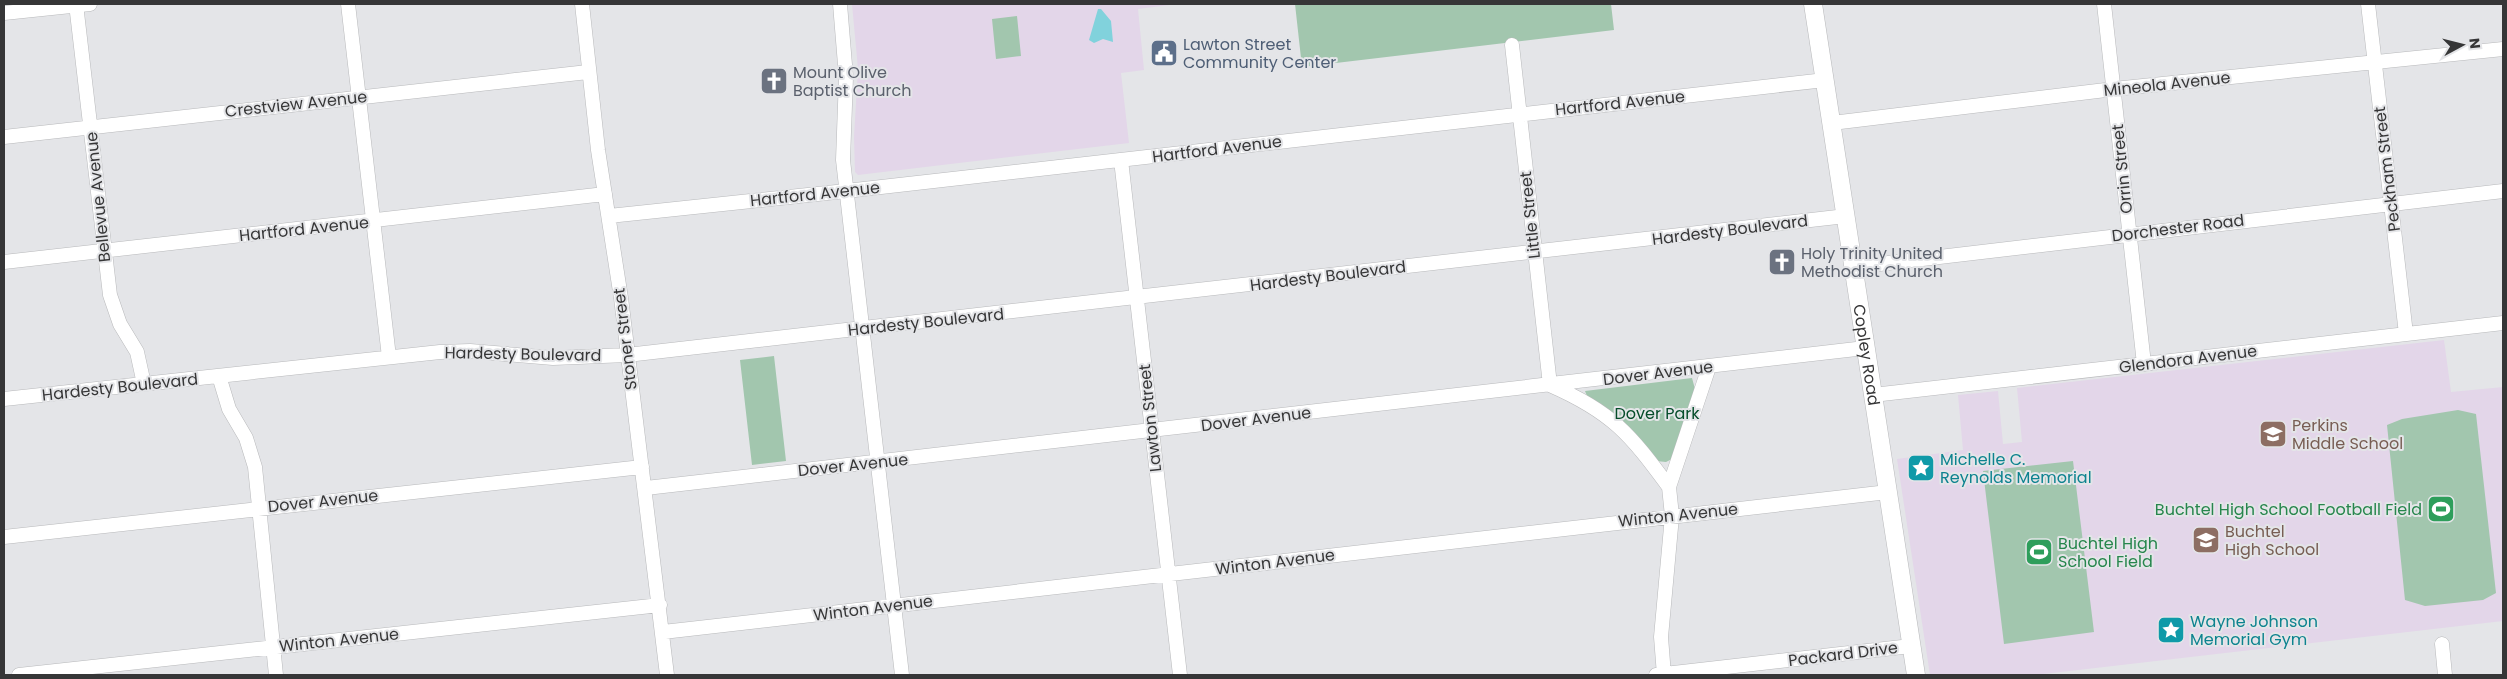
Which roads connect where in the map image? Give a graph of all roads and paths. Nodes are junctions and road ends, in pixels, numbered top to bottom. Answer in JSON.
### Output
{"nodes":[{"id":1,"x":90,"y":4,"type":"edge"},
{"id":2,"x":348,"y":4,"type":"edge"},
{"id":3,"x":582,"y":4,"type":"edge"},
{"id":4,"x":840,"y":4,"type":"edge"},
{"id":5,"x":1813,"y":4,"type":"edge"},
{"id":6,"x":2104,"y":4,"type":"edge"},
{"id":7,"x":2368,"y":4,"type":"edge"},
{"id":8,"x":76,"y":5,"type":"edge"},
{"id":9,"x":4,"y":14,"type":"edge"},
{"id":10,"x":1512,"y":44,"type":"dead end"},
{"id":11,"x":2503,"y":49,"type":"edge"},
{"id":12,"x":2375,"y":64,"type":"junction"},
{"id":13,"x":588,"y":72,"type":"junction"},
{"id":14,"x":1825,"y":80,"type":"junction"},
{"id":15,"x":2114,"y":89,"type":"junction"},
{"id":16,"x":359,"y":97,"type":"junction"},
{"id":17,"x":1520,"y":114,"type":"junction"},
{"id":18,"x":1832,"y":123,"type":"junction"},
{"id":19,"x":90,"y":127,"type":"junction"},
{"id":20,"x":4,"y":137,"type":"edge"},
{"id":21,"x":1120,"y":160,"type":"junction"},
{"id":22,"x":2503,"y":190,"type":"edge"},
{"id":23,"x":846,"y":191,"type":"junction"},
{"id":24,"x":605,"y":194,"type":"junction"},
{"id":25,"x":2392,"y":204,"type":"junction"},
{"id":26,"x":610,"y":216,"type":"junction"},
{"id":27,"x":1846,"y":216,"type":"junction"},
{"id":28,"x":373,"y":222,"type":"junction"},
{"id":29,"x":2129,"y":234,"type":"junction"},
{"id":30,"x":104,"y":251,"type":"junction"},
{"id":31,"x":1534,"y":252,"type":"junction"},
{"id":32,"x":4,"y":262,"type":"edge"},
{"id":33,"x":1854,"y":267,"type":"junction"},
{"id":34,"x":1137,"y":298,"type":"junction"},
{"id":35,"x":2503,"y":323,"type":"edge"},
{"id":36,"x":862,"y":329,"type":"junction"},
{"id":37,"x":2406,"y":334,"type":"junction"},
{"id":38,"x":1865,"y":348,"type":"junction"},
{"id":39,"x":628,"y":355,"type":"junction"},
{"id":40,"x":389,"y":357,"type":"junction"},
{"id":41,"x":2144,"y":364,"type":"junction"},
{"id":42,"x":1709,"y":367,"type":"junction"},
{"id":43,"x":219,"y":376,"type":"junction"},
{"id":44,"x":144,"y":384,"type":"junction"},
{"id":45,"x":1550,"y":385,"type":"junction"},
{"id":46,"x":1873,"y":395,"type":"junction"},
{"id":47,"x":4,"y":399,"type":"edge"},
{"id":48,"x":1152,"y":431,"type":"junction"},
{"id":49,"x":878,"y":462,"type":"junction"},
{"id":50,"x":642,"y":467,"type":"junction"},
{"id":51,"x":1669,"y":487,"type":"junction"},
{"id":52,"x":646,"y":488,"type":"junction"},
{"id":53,"x":1888,"y":492,"type":"junction"},
{"id":54,"x":260,"y":508,"type":"junction"},
{"id":55,"x":1672,"y":516,"type":"junction"},
{"id":56,"x":4,"y":537,"type":"edge"},
{"id":57,"x":1168,"y":574,"type":"junction"},
{"id":58,"x":894,"y":605,"type":"junction"},
{"id":59,"x":660,"y":606,"type":"junction"},
{"id":60,"x":663,"y":632,"type":"junction"},
{"id":61,"x":2442,"y":644,"type":"dead end"},
{"id":62,"x":1911,"y":646,"type":"junction"},
{"id":63,"x":273,"y":648,"type":"junction"},
{"id":64,"x":19,"y":675,"type":"edge"},
{"id":65,"x":276,"y":675,"type":"edge"},
{"id":66,"x":667,"y":675,"type":"edge"},
{"id":67,"x":902,"y":675,"type":"edge"},
{"id":68,"x":1180,"y":675,"type":"edge"},
{"id":69,"x":1661,"y":675,"type":"edge"},
{"id":70,"x":1916,"y":675,"type":"edge"},
{"id":71,"x":2445,"y":675,"type":"edge"}],
"edges":[{"from":1,"to":8,"type":"street"},
{"from":2,"to":16,"type":"street"},
{"from":3,"to":13,"type":"street","name":"Stoner Street"},
{"from":4,"to":23,"type":"street"},
{"from":5,"to":14,"type":"main road","name":"Copley Road"},
{"from":6,"to":15,"type":"street","name":"Orrin Street"},
{"from":7,"to":12,"type":"street","name":"Peckham Street"},
{"from":8,"to":9,"type":"street"},
{"from":8,"to":19,"type":"street","name":"Bellevue Avenue"},
{"from":10,"to":17,"type":"street","name":"Little Street"},
{"from":11,"to":12,"type":"street","name":"Mineola Avenue"},
{"from":12,"to":15,"type":"street","name":"Mineola Avenue"},
{"from":12,"to":25,"type":"street","name":"Peckham Street"},
{"from":13,"to":16,"type":"street","name":"Crestview Avenue"},
{"from":13,"to":24,"type":"street","name":"Stoner Street"},
{"from":14,"to":17,"type":"street","name":"Hartford Avenue"},
{"from":14,"to":18,"type":"main road","name":"Copley Road"},
{"from":15,"to":18,"type":"street","name":"Mineola Avenue"},
{"from":15,"to":29,"type":"street","name":"Orrin Street"},
{"from":16,"to":19,"type":"street","name":"Crestview Avenue"},
{"from":16,"to":28,"type":"street"},
{"from":17,"to":21,"type":"street","name":"Hartford Avenue"},
{"from":17,"to":31,"type":"street","name":"Little Street"},
{"from":18,"to":27,"type":"main road","name":"Copley Road"},
{"from":19,"to":20,"type":"street","name":"Crestview Avenue"},
{"from":19,"to":30,"type":"street","name":"Bellevue Avenue"},
{"from":21,"to":23,"type":"street","name":"Hartford Avenue"},
{"from":21,"to":34,"type":"street","name":"Lawton Street"},
{"from":22,"to":25,"type":"street","name":"Dorchester Road"},
{"from":23,"to":26,"type":"street","name":"Hartford Avenue"},
{"from":23,"to":36,"type":"street"},
{"from":24,"to":26,"type":"street","name":"Stoner Street"},
{"from":24,"to":28,"type":"street","name":"Hartford Avenue"},
{"from":25,"to":29,"type":"street","name":"Dorchester Road"},
{"from":25,"to":37,"type":"street","name":"Peckham Street"},
{"from":26,"to":39,"type":"street","name":"Stoner Street"},
{"from":27,"to":31,"type":"street","name":"Hardesty Boulevard"},
{"from":27,"to":33,"type":"main road","name":"Copley Road"},
{"from":28,"to":30,"type":"street","name":"Hartford Avenue"},
{"from":28,"to":40,"type":"street"},
{"from":29,"to":33,"type":"street","name":"Dorchester Road"},
{"from":29,"to":41,"type":"street","name":"Orrin Street"},
{"from":30,"to":32,"type":"street","name":"Hartford Avenue"},
{"from":30,"to":44,"type":"street","name":"Bellevue Avenue"},
{"from":31,"to":34,"type":"street","name":"Hardesty Boulevard"},
{"from":31,"to":45,"type":"street","name":"Little Street"},
{"from":33,"to":38,"type":"main road","name":"Copley Road"},
{"from":34,"to":36,"type":"street","name":"Hardesty Boulevard"},
{"from":34,"to":48,"type":"street","name":"Lawton Street"},
{"from":35,"to":37,"type":"street","name":"Glendora Avenue"},
{"from":36,"to":39,"type":"street","name":"Hardesty Boulevard"},
{"from":36,"to":49,"type":"street"},
{"from":37,"to":41,"type":"street","name":"Glendora Avenue"},
{"from":38,"to":42,"type":"street","name":"Dover Avenue"},
{"from":38,"to":46,"type":"main road","name":"Copley Road"},
{"from":39,"to":40,"type":"street","name":"Hardesty Boulevard"},
{"from":39,"to":50,"type":"street","name":"Stoner Street"},
{"from":40,"to":43,"type":"street","name":"Hardesty Boulevard"},
{"from":41,"to":46,"type":"street","name":"Glendora Avenue"},
{"from":42,"to":45,"type":"street","name":"Dover Avenue"},
{"from":42,"to":51,"type":"street"},
{"from":43,"to":44,"type":"street","name":"Hardesty Boulevard"},
{"from":43,"to":54,"type":"street"},
{"from":44,"to":47,"type":"street","name":"Hardesty Boulevard"},
{"from":45,"to":48,"type":"street","name":"Dover Avenue"},
{"from":45,"to":51,"type":"street"},
{"from":46,"to":53,"type":"main road","name":"Copley Road"},
{"from":48,"to":49,"type":"street","name":"Dover Avenue"},
{"from":48,"to":57,"type":"street","name":"Lawton Street"},
{"from":49,"to":52,"type":"street","name":"Dover Avenue"},
{"from":49,"to":58,"type":"street"},
{"from":50,"to":52,"type":"street","name":"Stoner Street"},
{"from":50,"to":54,"type":"street","name":"Dover Avenue"},
{"from":51,"to":55,"type":"street"},
{"from":52,"to":59,"type":"street","name":"Stoner Street"},
{"from":53,"to":55,"type":"street","name":"Winton Avenue"},
{"from":53,"to":62,"type":"main road","name":"Copley Road"},
{"from":54,"to":56,"type":"street","name":"Dover Avenue"},
{"from":54,"to":63,"type":"street"},
{"from":55,"to":57,"type":"street","name":"Winton Avenue"},
{"from":55,"to":69,"type":"street"},
{"from":57,"to":58,"type":"street","name":"Winton Avenue"},
{"from":57,"to":68,"type":"street","name":"Lawton Street"},
{"from":58,"to":60,"type":"street","name":"Winton Avenue"},
{"from":58,"to":67,"type":"street"},
{"from":59,"to":60,"type":"street","name":"Stoner Street"},
{"from":59,"to":63,"type":"street","name":"Winton Avenue"},
{"from":60,"to":66,"type":"street","name":"Stoner Street"},
{"from":61,"to":71,"type":"street"},
{"from":62,"to":69,"type":"street","name":"Packard Drive"},
{"from":62,"to":70,"type":"main road","name":"Copley Road"},
{"from":63,"to":64,"type":"street","name":"Winton Avenue"},
{"from":63,"to":65,"type":"street"}]}
